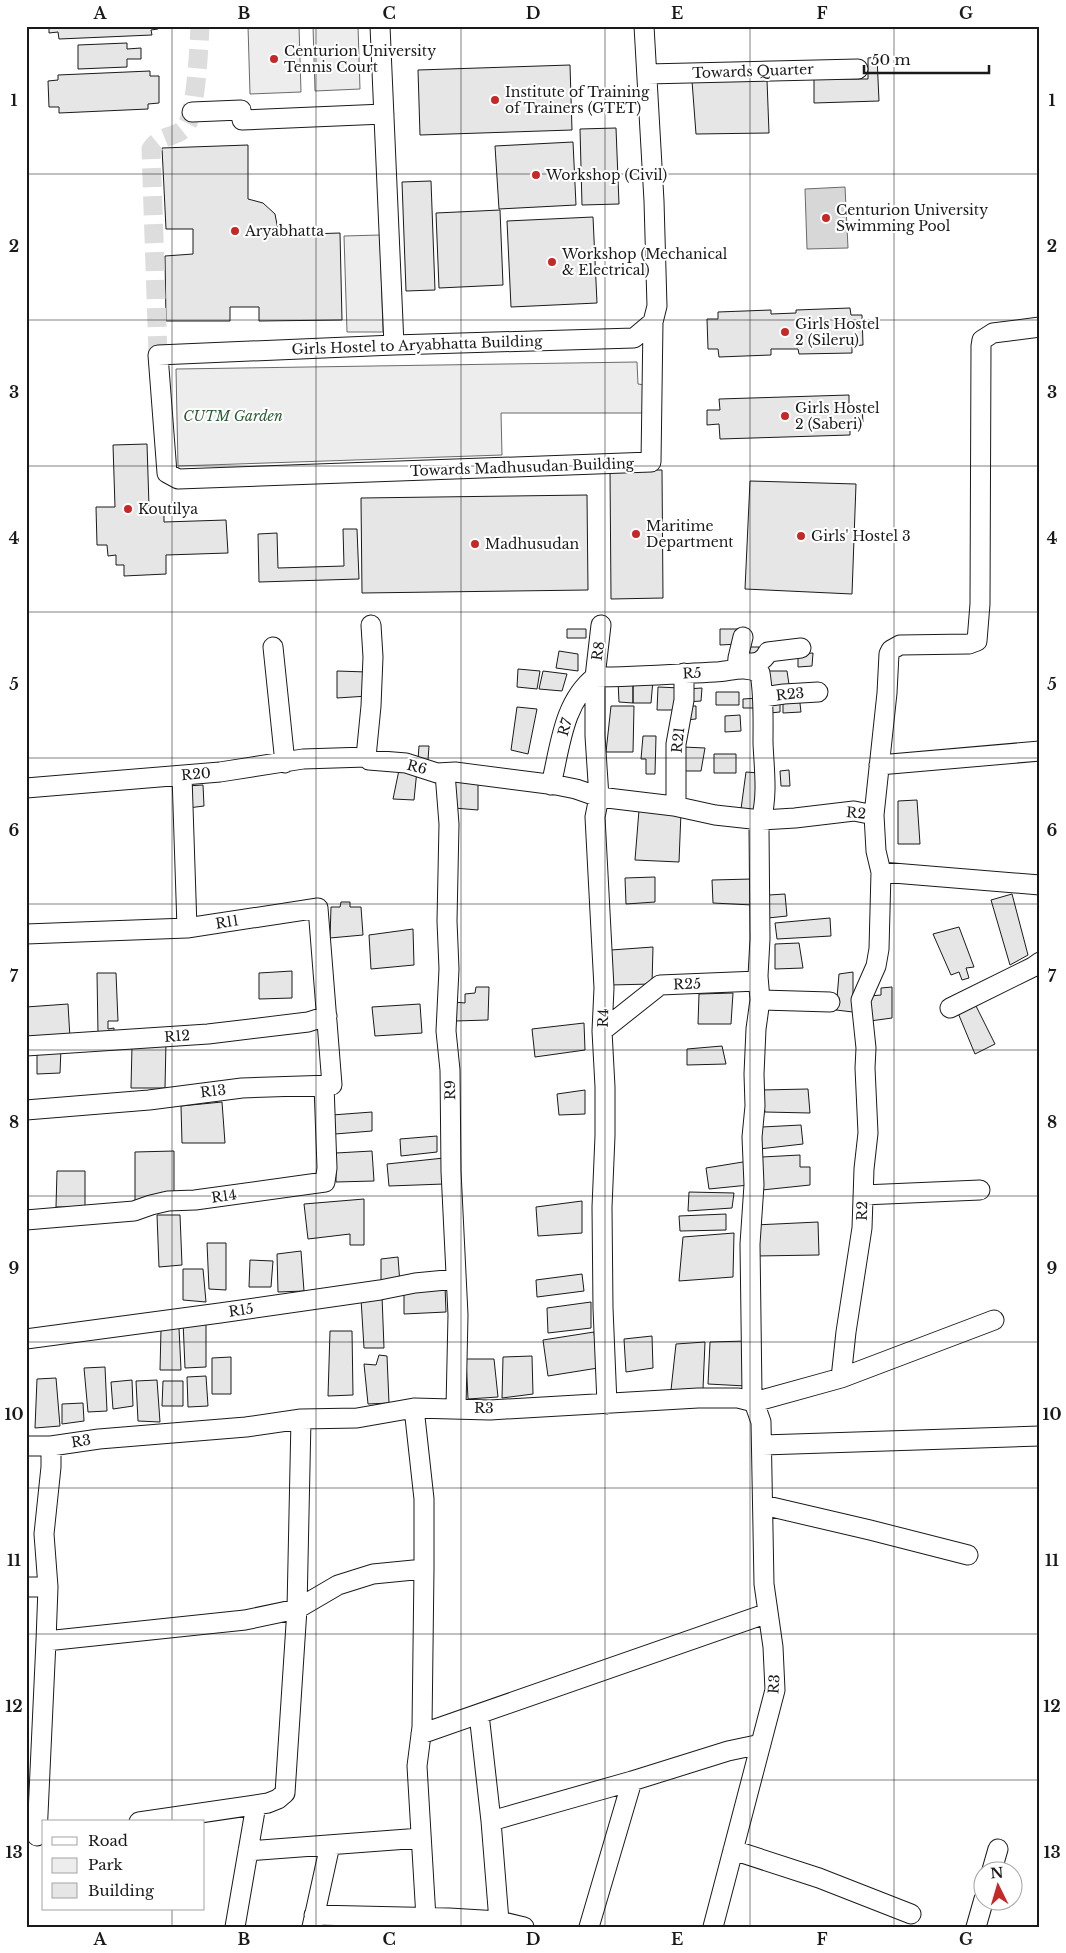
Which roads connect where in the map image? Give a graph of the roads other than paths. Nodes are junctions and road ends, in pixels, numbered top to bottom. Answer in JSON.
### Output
{"nodes":[{"id":1,"x":380,"y":26,"type":"edge"},
{"id":2,"x":644,"y":26,"type":"edge"},
{"id":3,"x":858,"y":69,"type":"dead end"},
{"id":4,"x":647,"y":74,"type":"junction"},
{"id":5,"x":192,"y":112,"type":"dead end"},
{"id":6,"x":384,"y":114,"type":"junction"},
{"id":7,"x":655,"y":314,"type":"junction"},
{"id":8,"x":1040,"y":326,"type":"edge"},
{"id":9,"x":394,"y":345,"type":"junction"},
{"id":10,"x":158,"y":354,"type":"joint"},
{"id":11,"x":371,"y":625,"type":"dead end"},
{"id":12,"x":601,"y":626,"type":"dead end"},
{"id":13,"x":743,"y":638,"type":"dead end"},
{"id":14,"x":273,"y":647,"type":"dead end"},
{"id":15,"x":801,"y":648,"type":"dead end"},
{"id":16,"x":738,"y":666,"type":"junction"},
{"id":17,"x":760,"y":667,"type":"junction"},
{"id":18,"x":684,"y":673,"type":"junction"},
{"id":19,"x":595,"y":677,"type":"junction"},
{"id":20,"x":818,"y":692,"type":"dead end"},
{"id":21,"x":763,"y":697,"type":"junction"},
{"id":22,"x":1040,"y":751,"type":"edge"},
{"id":23,"x":366,"y":757,"type":"junction"},
{"id":24,"x":285,"y":763,"type":"junction"},
{"id":25,"x":879,"y":765,"type":"junction"},
{"id":26,"x":445,"y":773,"type":"junction"},
{"id":27,"x":182,"y":776,"type":"junction"},
{"id":28,"x":551,"y":785,"type":"junction"},
{"id":29,"x":26,"y":788,"type":"edge"},
{"id":30,"x":599,"y":796,"type":"junction"},
{"id":31,"x":676,"y":806,"type":"junction"},
{"id":32,"x":874,"y":815,"type":"junction"},
{"id":33,"x":761,"y":820,"type":"junction"},
{"id":34,"x":881,"y":872,"type":"junction"},
{"id":35,"x":1040,"y":885,"type":"edge"},
{"id":36,"x":187,"y":928,"type":"junction"},
{"id":37,"x":26,"y":934,"type":"edge"},
{"id":38,"x":1040,"y":962,"type":"edge"},
{"id":39,"x":758,"y":981,"type":"junction"},
{"id":40,"x":760,"y":1000,"type":"junction"},
{"id":41,"x":830,"y":1002,"type":"dead end"},
{"id":42,"x":950,"y":1008,"type":"dead end"},
{"id":43,"x":328,"y":1016,"type":"junction"},
{"id":44,"x":602,"y":1031,"type":"junction"},
{"id":45,"x":26,"y":1046,"type":"edge"},
{"id":46,"x":324,"y":1085,"type":"junction"},
{"id":47,"x":26,"y":1110,"type":"edge"},
{"id":48,"x":980,"y":1190,"type":"dead end"},
{"id":49,"x":863,"y":1195,"type":"junction"},
{"id":50,"x":26,"y":1220,"type":"edge"},
{"id":51,"x":456,"y":1279,"type":"junction"},
{"id":52,"x":994,"y":1320,"type":"dead end"},
{"id":53,"x":26,"y":1339,"type":"edge"},
{"id":54,"x":842,"y":1378,"type":"junction"},
{"id":55,"x":754,"y":1402,"type":"junction"},
{"id":56,"x":607,"y":1404,"type":"junction"},
{"id":57,"x":414,"y":1408,"type":"junction"},
{"id":58,"x":456,"y":1408,"type":"junction"},
{"id":59,"x":301,"y":1420,"type":"junction"},
{"id":60,"x":1040,"y":1436,"type":"edge"},
{"id":61,"x":763,"y":1445,"type":"junction"},
{"id":62,"x":26,"y":1446,"type":"edge"},
{"id":63,"x":51,"y":1446,"type":"junction"},
{"id":64,"x":763,"y":1505,"type":"junction"},
{"id":65,"x":968,"y":1555,"type":"dead end"},
{"id":66,"x":424,"y":1569,"type":"junction"},
{"id":67,"x":26,"y":1587,"type":"edge"},
{"id":68,"x":48,"y":1587,"type":"junction"},
{"id":69,"x":297,"y":1609,"type":"junction"},
{"id":70,"x":768,"y":1613,"type":"junction"},
{"id":71,"x":46,"y":1641,"type":"junction"},
{"id":72,"x":35,"y":1682,"type":"edge"},
{"id":73,"x":479,"y":1714,"type":"junction"},
{"id":74,"x":421,"y":1734,"type":"junction"},
{"id":75,"x":761,"y":1744,"type":"junction"},
{"id":76,"x":632,"y":1781,"type":"junction"},
{"id":77,"x":256,"y":1805,"type":"junction"},
{"id":78,"x":153,"y":1820,"type":"edge"},
{"id":79,"x":491,"y":1820,"type":"junction"},
{"id":80,"x":36,"y":1837,"type":"edge"},
{"id":81,"x":421,"y":1838,"type":"junction"},
{"id":82,"x":330,"y":1845,"type":"junction"},
{"id":83,"x":998,"y":1849,"type":"dead end"},
{"id":84,"x":733,"y":1850,"type":"junction"},
{"id":85,"x":248,"y":1851,"type":"junction"},
{"id":86,"x":995,"y":1860,"type":"edge"},
{"id":87,"x":981,"y":1910,"type":"edge"},
{"id":88,"x":911,"y":1914,"type":"dead end"},
{"id":89,"x":426,"y":1918,"type":"junction"},
{"id":90,"x":313,"y":1921,"type":"edge"},
{"id":91,"x":377,"y":1922,"type":"edge"},
{"id":92,"x":449,"y":1923,"type":"edge"},
{"id":93,"x":511,"y":1925,"type":"edge"},
{"id":94,"x":235,"y":1927,"type":"edge"},
{"id":95,"x":590,"y":1927,"type":"edge"},
{"id":96,"x":713,"y":1927,"type":"edge"},
{"id":97,"x":976,"y":1927,"type":"edge"}],
"edges":[{"from":1,"to":6,"type":"street"},
{"from":2,"to":4,"type":"street"},
{"from":3,"to":4,"type":"street","name":"Towards Quarter"},
{"from":4,"to":7,"type":"street"},
{"from":5,"to":6,"type":"street"},
{"from":6,"to":9,"type":"street"},
{"from":7,"to":9,"type":"street","name":"Girls Hostel to Aryabhatta Building"},
{"from":7,"to":10,"type":"street","name":"Towards Madhusudan Building"},
{"from":8,"to":25,"type":"street"},
{"from":9,"to":10,"type":"street","name":"Girls Hostel to Aryabhatta Building"},
{"from":11,"to":23,"type":"street"},
{"from":12,"to":19,"type":"street","name":"R8"},
{"from":13,"to":16,"type":"street"},
{"from":14,"to":24,"type":"street"},
{"from":15,"to":17,"type":"street"},
{"from":16,"to":17,"type":"street","name":"R5"},
{"from":16,"to":18,"type":"street","name":"R5"},
{"from":17,"to":21,"type":"street"},
{"from":18,"to":19,"type":"street","name":"R5"},
{"from":18,"to":31,"type":"street","name":"R21"},
{"from":19,"to":28,"type":"street","name":"R7"},
{"from":19,"to":30,"type":"street"},
{"from":20,"to":21,"type":"street","name":"R23"},
{"from":21,"to":33,"type":"street"},
{"from":22,"to":25,"type":"street"},
{"from":23,"to":24,"type":"street","name":"R20"},
{"from":23,"to":26,"type":"street","name":"R6"},
{"from":24,"to":27,"type":"street","name":"R20"},
{"from":25,"to":32,"type":"street"},
{"from":26,"to":28,"type":"street","name":"R6"},
{"from":26,"to":51,"type":"street","name":"R9"},
{"from":27,"to":29,"type":"street","name":"R20"},
{"from":27,"to":36,"type":"street"},
{"from":28,"to":30,"type":"street","name":"R6"},
{"from":30,"to":31,"type":"street"},
{"from":30,"to":44,"type":"street","name":"R4"},
{"from":31,"to":33,"type":"street"},
{"from":32,"to":33,"type":"street","name":"R2"},
{"from":32,"to":34,"type":"street","name":"R2"},
{"from":33,"to":39,"type":"street"},
{"from":34,"to":35,"type":"street"},
{"from":34,"to":49,"type":"street","name":"R2"},
{"from":36,"to":37,"type":"street","name":"R11"},
{"from":36,"to":43,"type":"street","name":"R11"},
{"from":38,"to":42,"type":"street"},
{"from":39,"to":40,"type":"street"},
{"from":39,"to":44,"type":"street","name":"R25"},
{"from":40,"to":41,"type":"street"},
{"from":40,"to":55,"type":"street"},
{"from":43,"to":45,"type":"street","name":"R12"},
{"from":43,"to":46,"type":"street"},
{"from":44,"to":56,"type":"street","name":"R4"},
{"from":46,"to":47,"type":"street","name":"R13"},
{"from":46,"to":50,"type":"street","name":"R14"},
{"from":48,"to":49,"type":"street"},
{"from":49,"to":54,"type":"street","name":"R2"},
{"from":51,"to":53,"type":"street","name":"R15"},
{"from":51,"to":58,"type":"street","name":"R9"},
{"from":52,"to":54,"type":"street"},
{"from":54,"to":55,"type":"street"},
{"from":55,"to":56,"type":"street","name":"R3"},
{"from":55,"to":61,"type":"street","name":"R3"},
{"from":56,"to":58,"type":"street","name":"R3"},
{"from":57,"to":58,"type":"street","name":"R3"},
{"from":57,"to":59,"type":"street","name":"R3"},
{"from":57,"to":66,"type":"street"},
{"from":59,"to":63,"type":"street","name":"R3"},
{"from":59,"to":69,"type":"street"},
{"from":60,"to":61,"type":"street"},
{"from":61,"to":64,"type":"street","name":"R3"},
{"from":62,"to":63,"type":"street"},
{"from":63,"to":68,"type":"street"},
{"from":64,"to":65,"type":"street"},
{"from":64,"to":70,"type":"street","name":"R3"},
{"from":66,"to":69,"type":"street"},
{"from":66,"to":74,"type":"street"},
{"from":67,"to":68,"type":"street"},
{"from":68,"to":71,"type":"street"},
{"from":69,"to":71,"type":"street"},
{"from":69,"to":77,"type":"street"},
{"from":70,"to":73,"type":"street"},
{"from":70,"to":75,"type":"street","name":"R3"},
{"from":71,"to":72,"type":"street"},
{"from":72,"to":80,"type":"street"},
{"from":73,"to":74,"type":"street"},
{"from":73,"to":79,"type":"street"},
{"from":74,"to":81,"type":"street"},
{"from":75,"to":76,"type":"street"},
{"from":75,"to":84,"type":"street","name":"R3"},
{"from":76,"to":79,"type":"street"},
{"from":76,"to":95,"type":"street"},
{"from":77,"to":78,"type":"street"},
{"from":77,"to":85,"type":"street"},
{"from":79,"to":93,"type":"street"},
{"from":81,"to":82,"type":"street"},
{"from":81,"to":89,"type":"street"},
{"from":82,"to":85,"type":"street"},
{"from":82,"to":90,"type":"street"},
{"from":83,"to":86,"type":"street"},
{"from":84,"to":88,"type":"street"},
{"from":84,"to":96,"type":"street","name":"R3"},
{"from":85,"to":94,"type":"street"},
{"from":87,"to":97,"type":"street"},
{"from":89,"to":91,"type":"street"},
{"from":89,"to":92,"type":"street"},
{"from":90,"to":91,"type":"street"},
{"from":92,"to":93,"type":"street"}]}
